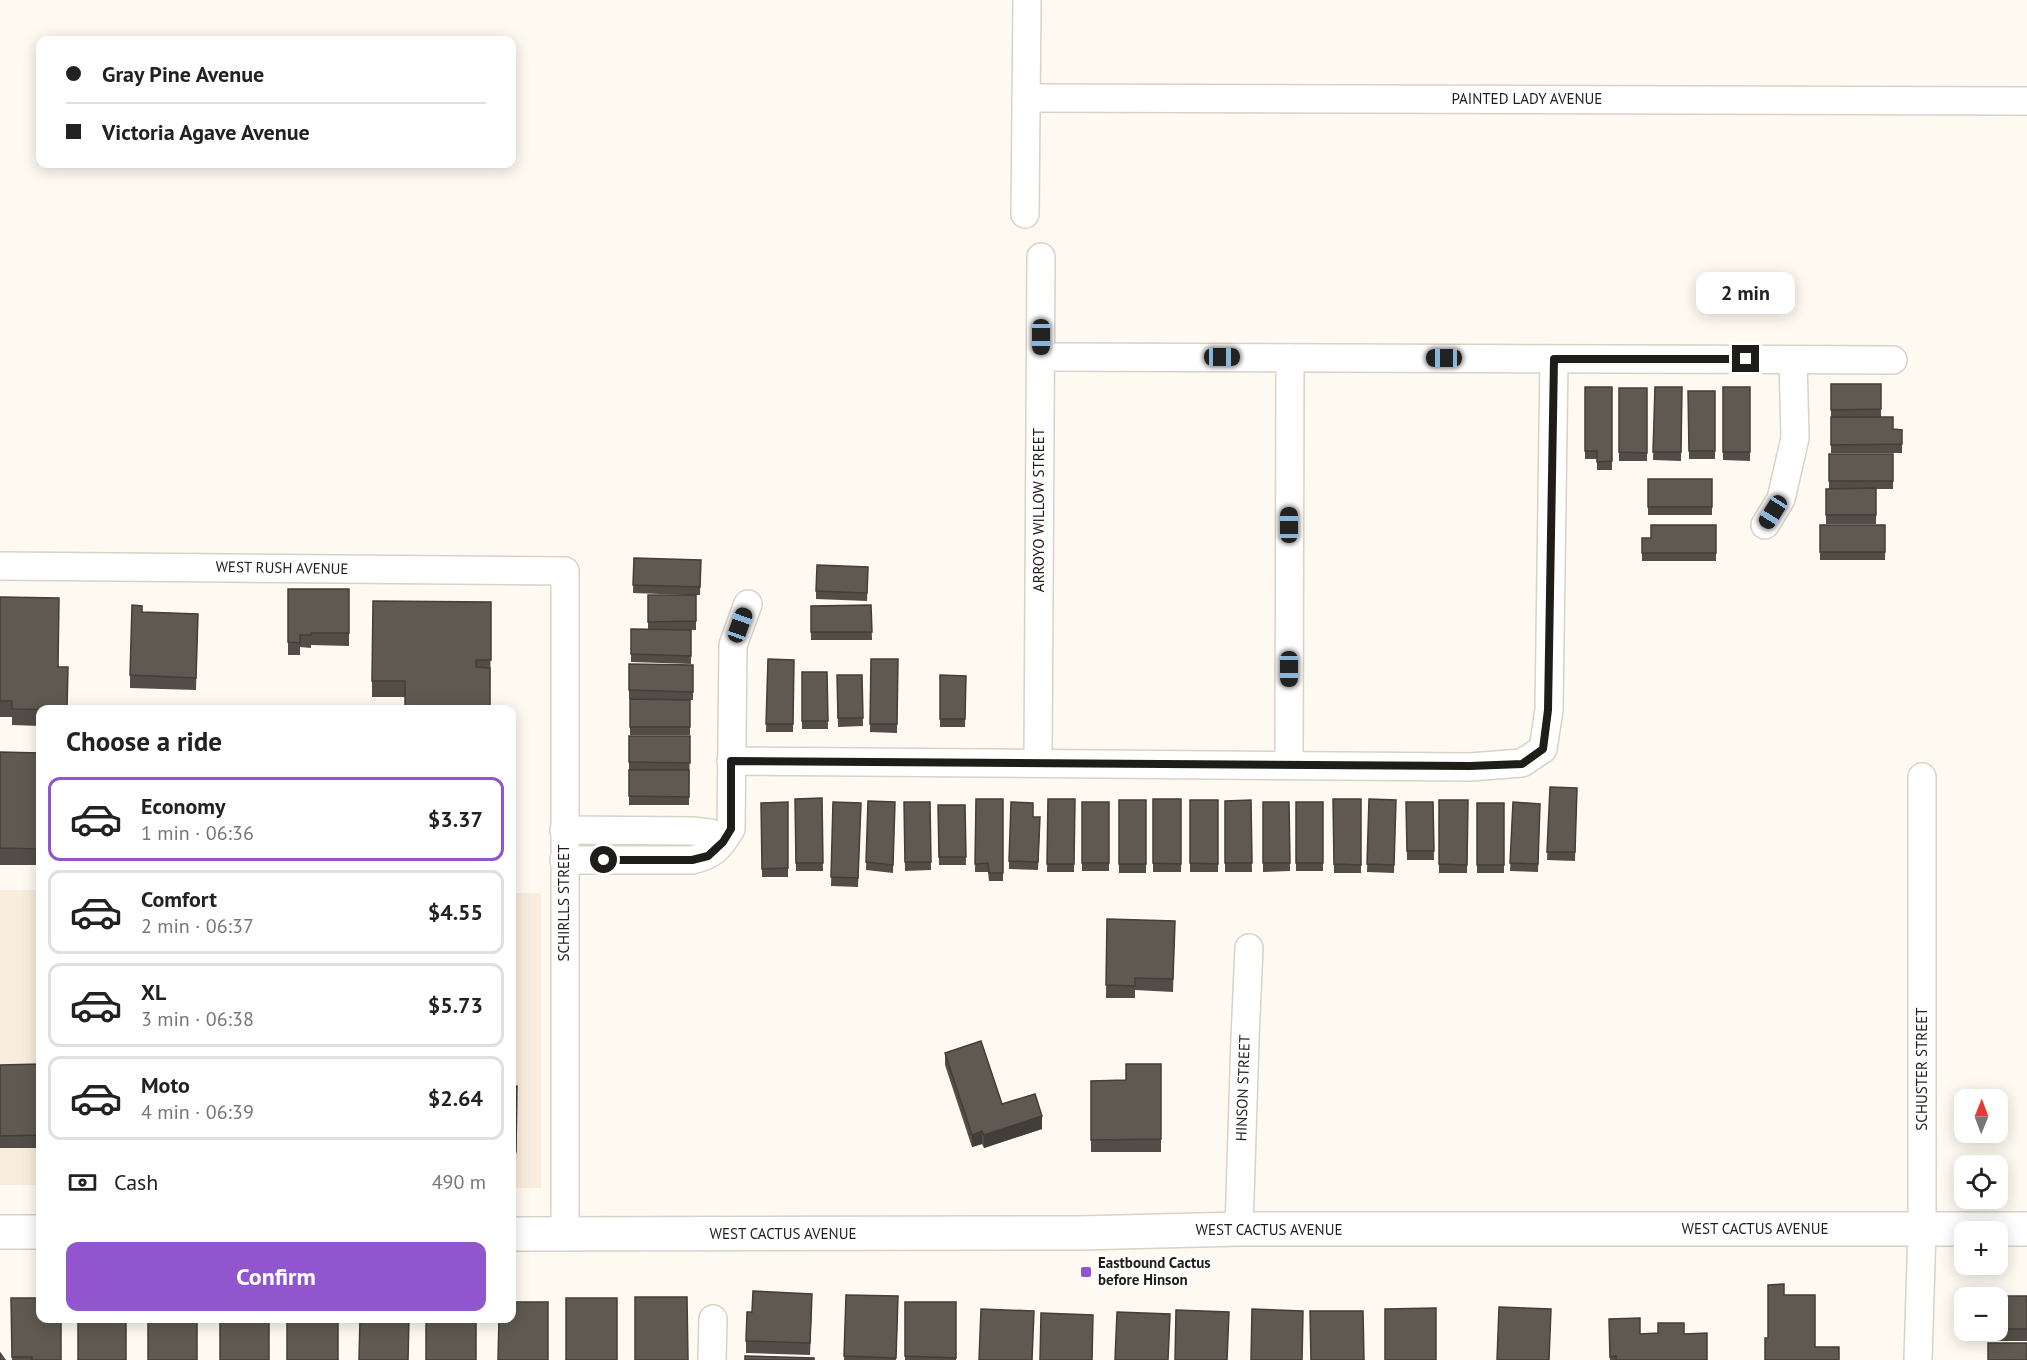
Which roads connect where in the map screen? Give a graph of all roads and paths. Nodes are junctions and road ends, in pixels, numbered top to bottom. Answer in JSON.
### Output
{"nodes":[{"id":1,"x":1027,"y":0,"type":"edge"},
{"id":2,"x":1026,"y":98,"type":"junction"},
{"id":3,"x":2027,"y":101,"type":"edge"},
{"id":4,"x":1025,"y":214,"type":"dead end"},
{"id":5,"x":1041,"y":257,"type":"dead end"},
{"id":6,"x":1041,"y":357,"type":"junction"},
{"id":7,"x":1290,"y":358,"type":"junction"},
{"id":8,"x":1554,"y":359,"type":"junction"},
{"id":9,"x":1793,"y":360,"type":"junction"},
{"id":10,"x":1893,"y":360,"type":"dead end"},
{"id":11,"x":1765,"y":525,"type":"dead end"},
{"id":12,"x":0,"y":566,"type":"edge"},
{"id":13,"x":565,"y":571,"type":"joint"},
{"id":14,"x":748,"y":604,"type":"dead end"},
{"id":15,"x":731,"y":761,"type":"junction"},
{"id":16,"x":1038,"y":763,"type":"junction"},
{"id":17,"x":1289,"y":765,"type":"junction"},
{"id":18,"x":1922,"y":777,"type":"dead end"},
{"id":19,"x":564,"y":830,"type":"junction"},
{"id":20,"x":723,"y":842,"type":"junction"},
{"id":21,"x":564,"y":860,"type":"junction"},
{"id":22,"x":1249,"y":948,"type":"dead end"},
{"id":23,"x":1239,"y":1229,"type":"junction"},
{"id":24,"x":1922,"y":1229,"type":"junction"},
{"id":25,"x":2027,"y":1229,"type":"edge"},
{"id":26,"x":0,"y":1232,"type":"edge"},
{"id":27,"x":36,"y":1232,"type":"edge"},
{"id":28,"x":516,"y":1234,"type":"edge"},
{"id":29,"x":565,"y":1234,"type":"junction"},
{"id":30,"x":713,"y":1319,"type":"dead end"},
{"id":31,"x":712,"y":1360,"type":"edge"},
{"id":32,"x":1918,"y":1360,"type":"edge"}],
"edges":[{"from":1,"to":2,"type":"street"},
{"from":2,"to":3,"type":"street","name":"PAINTED LADY AVENUE"},
{"from":2,"to":4,"type":"street"},
{"from":5,"to":6,"type":"street","name":"ARROYO WILLOW STREET"},
{"from":6,"to":7,"type":"street"},
{"from":6,"to":16,"type":"street","name":"ARROYO WILLOW STREET"},
{"from":7,"to":8,"type":"street"},
{"from":7,"to":17,"type":"street"},
{"from":8,"to":9,"type":"street"},
{"from":8,"to":17,"type":"street"},
{"from":9,"to":10,"type":"street"},
{"from":9,"to":11,"type":"street"},
{"from":12,"to":13,"type":"street","name":"WEST RUSH AVENUE"},
{"from":13,"to":19,"type":"street","name":"SCHIRLLS STREET"},
{"from":14,"to":15,"type":"street"},
{"from":15,"to":16,"type":"street"},
{"from":15,"to":20,"type":"street"},
{"from":16,"to":17,"type":"street"},
{"from":18,"to":24,"type":"street","name":"SCHUSTER STREET"},
{"from":19,"to":20,"type":"street"},
{"from":19,"to":21,"type":"street","name":"SCHIRLLS STREET"},
{"from":20,"to":21,"type":"street"},
{"from":21,"to":29,"type":"street","name":"SCHIRLLS STREET"},
{"from":22,"to":23,"type":"street","name":"HINSON STREET"},
{"from":23,"to":24,"type":"main road","name":"WEST CACTUS AVENUE"},
{"from":23,"to":29,"type":"main road","name":"WEST CACTUS AVENUE"},
{"from":24,"to":25,"type":"main road","name":"WEST CACTUS AVENUE"},
{"from":24,"to":32,"type":"street","name":"SCHUSTER STREET"},
{"from":26,"to":27,"type":"main road"},
{"from":28,"to":29,"type":"main road","name":"WEST CACTUS AVENUE"},
{"from":30,"to":31,"type":"street"}]}
